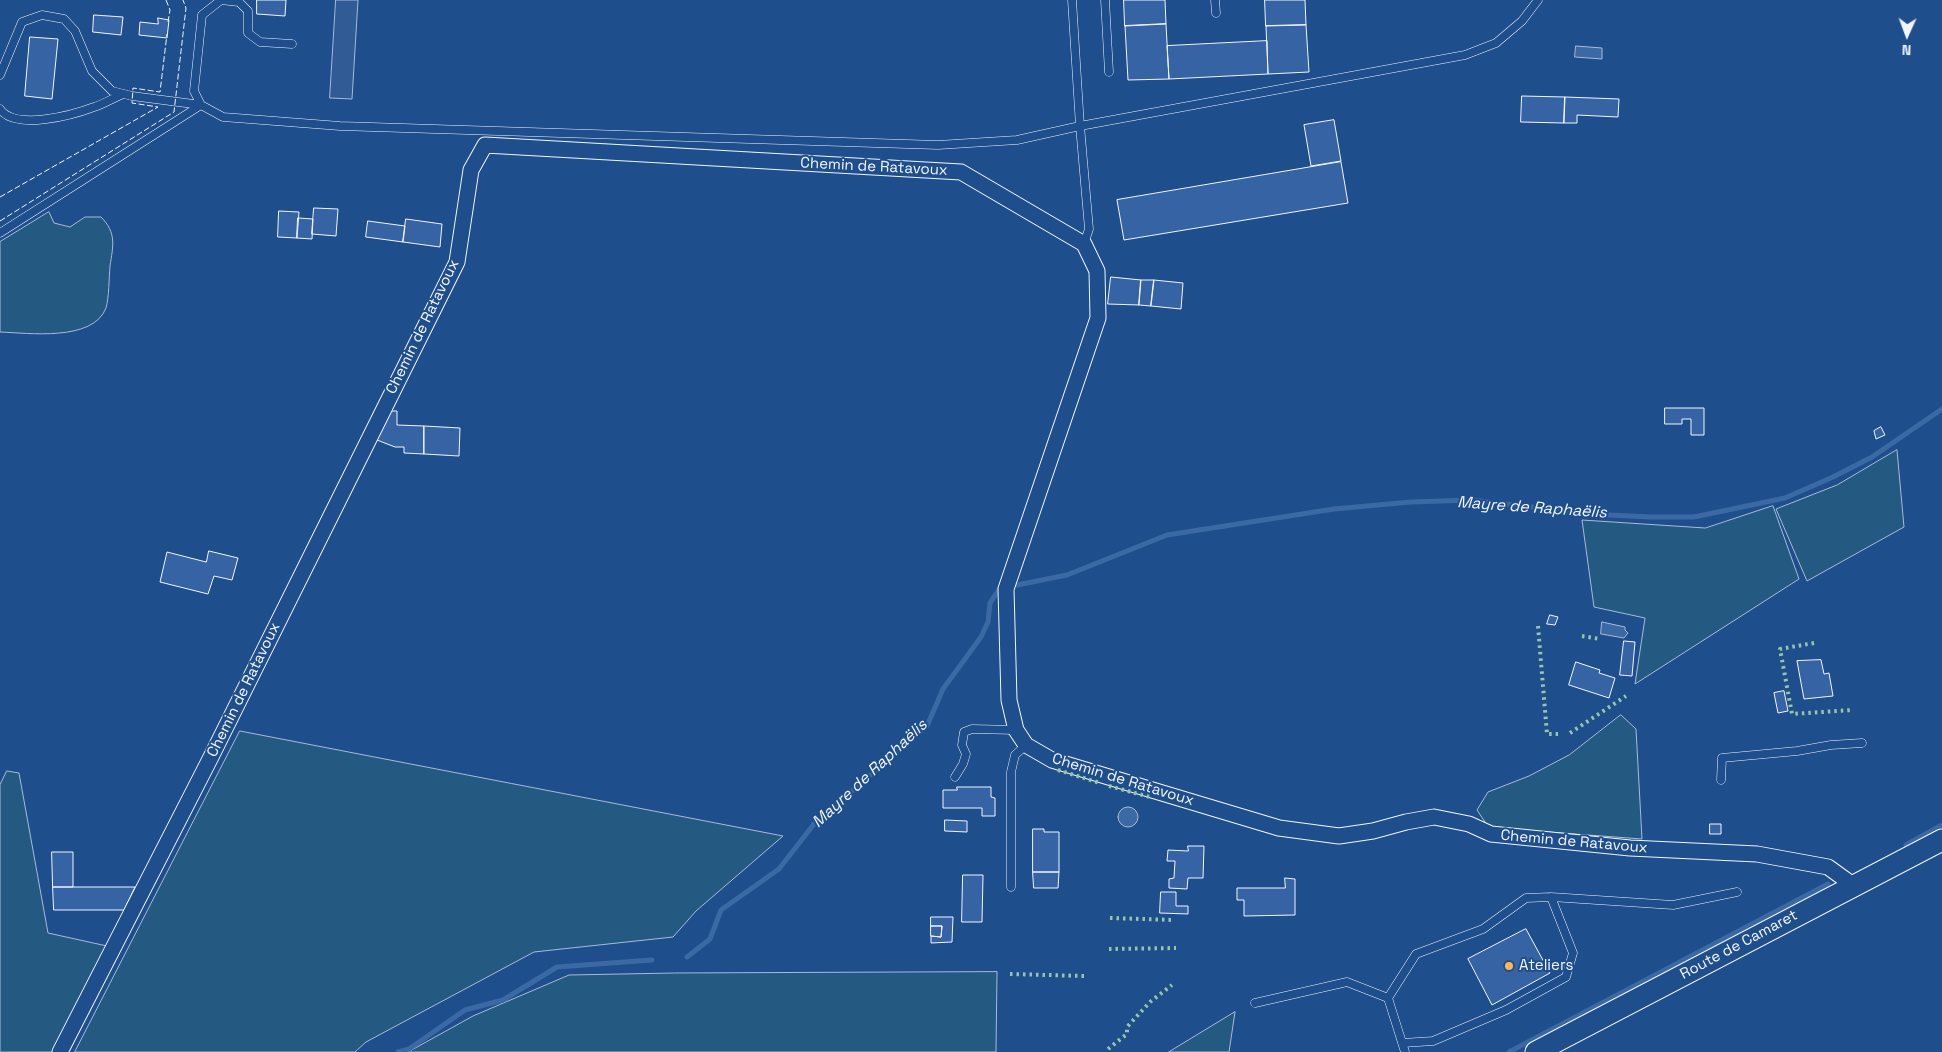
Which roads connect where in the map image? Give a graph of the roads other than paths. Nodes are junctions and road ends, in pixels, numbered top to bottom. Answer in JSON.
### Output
{"nodes":[{"id":1,"x":1072,"y":0,"type":"edge"},
{"id":2,"x":1106,"y":0,"type":"edge"},
{"id":3,"x":1215,"y":0,"type":"edge"},
{"id":4,"x":1538,"y":0,"type":"edge"},
{"id":5,"x":1216,"y":13,"type":"dead end"},
{"id":6,"x":292,"y":44,"type":"dead end"},
{"id":7,"x":1108,"y":72,"type":"dead end"},
{"id":8,"x":0,"y":75,"type":"edge"},
{"id":9,"x":122,"y":94,"type":"junction"},
{"id":10,"x":201,"y":105,"type":"junction"},
{"id":11,"x":0,"y":109,"type":"edge"},
{"id":12,"x":1080,"y":126,"type":"junction"},
{"id":13,"x":0,"y":233,"type":"edge"},
{"id":14,"x":1084,"y":244,"type":"junction"},
{"id":15,"x":1016,"y":730,"type":"junction"},
{"id":16,"x":1862,"y":743,"type":"dead end"},
{"id":17,"x":1026,"y":745,"type":"junction"},
{"id":18,"x":955,"y":777,"type":"dead end"},
{"id":19,"x":1721,"y":780,"type":"dead end"},
{"id":20,"x":1942,"y":840,"type":"edge"},
{"id":21,"x":1852,"y":886,"type":"junction"},
{"id":22,"x":1011,"y":887,"type":"dead end"},
{"id":23,"x":1737,"y":892,"type":"dead end"},
{"id":24,"x":1551,"y":897,"type":"junction"},
{"id":25,"x":1388,"y":998,"type":"junction"},
{"id":26,"x":1256,"y":1003,"type":"dead end"},
{"id":27,"x":1403,"y":1042,"type":"junction"},
{"id":28,"x":60,"y":1052,"type":"edge"},
{"id":29,"x":1405,"y":1052,"type":"edge"},
{"id":30,"x":1536,"y":1052,"type":"edge"}],
"edges":[{"from":1,"to":12,"type":"lane"},
{"from":2,"to":7,"type":"lane"},
{"from":3,"to":5,"type":"lane"},
{"from":4,"to":12,"type":"lane"},
{"from":6,"to":10,"type":"lane"},
{"from":8,"to":9,"type":"lane"},
{"from":9,"to":10,"type":"lane"},
{"from":9,"to":11,"type":"lane"},
{"from":10,"to":12,"type":"lane"},
{"from":10,"to":13,"type":"lane"},
{"from":12,"to":14,"type":"lane"},
{"from":14,"to":15,"type":"street","name":"Chemin de Ratavoux"},
{"from":14,"to":28,"type":"street","name":"Chemin de Ratavoux"},
{"from":15,"to":17,"type":"street","name":"Chemin de Ratavoux"},
{"from":15,"to":18,"type":"lane"},
{"from":16,"to":19,"type":"lane"},
{"from":17,"to":21,"type":"street","name":"Chemin de Ratavoux"},
{"from":17,"to":22,"type":"lane"},
{"from":20,"to":21,"type":"main road","name":"Route de Camaret"},
{"from":21,"to":30,"type":"main road","name":"Route de Camaret"},
{"from":23,"to":24,"type":"lane"},
{"from":24,"to":25,"type":"lane"},
{"from":24,"to":27,"type":"lane"},
{"from":25,"to":26,"type":"lane"},
{"from":25,"to":27,"type":"lane"},
{"from":27,"to":29,"type":"lane"}]}
